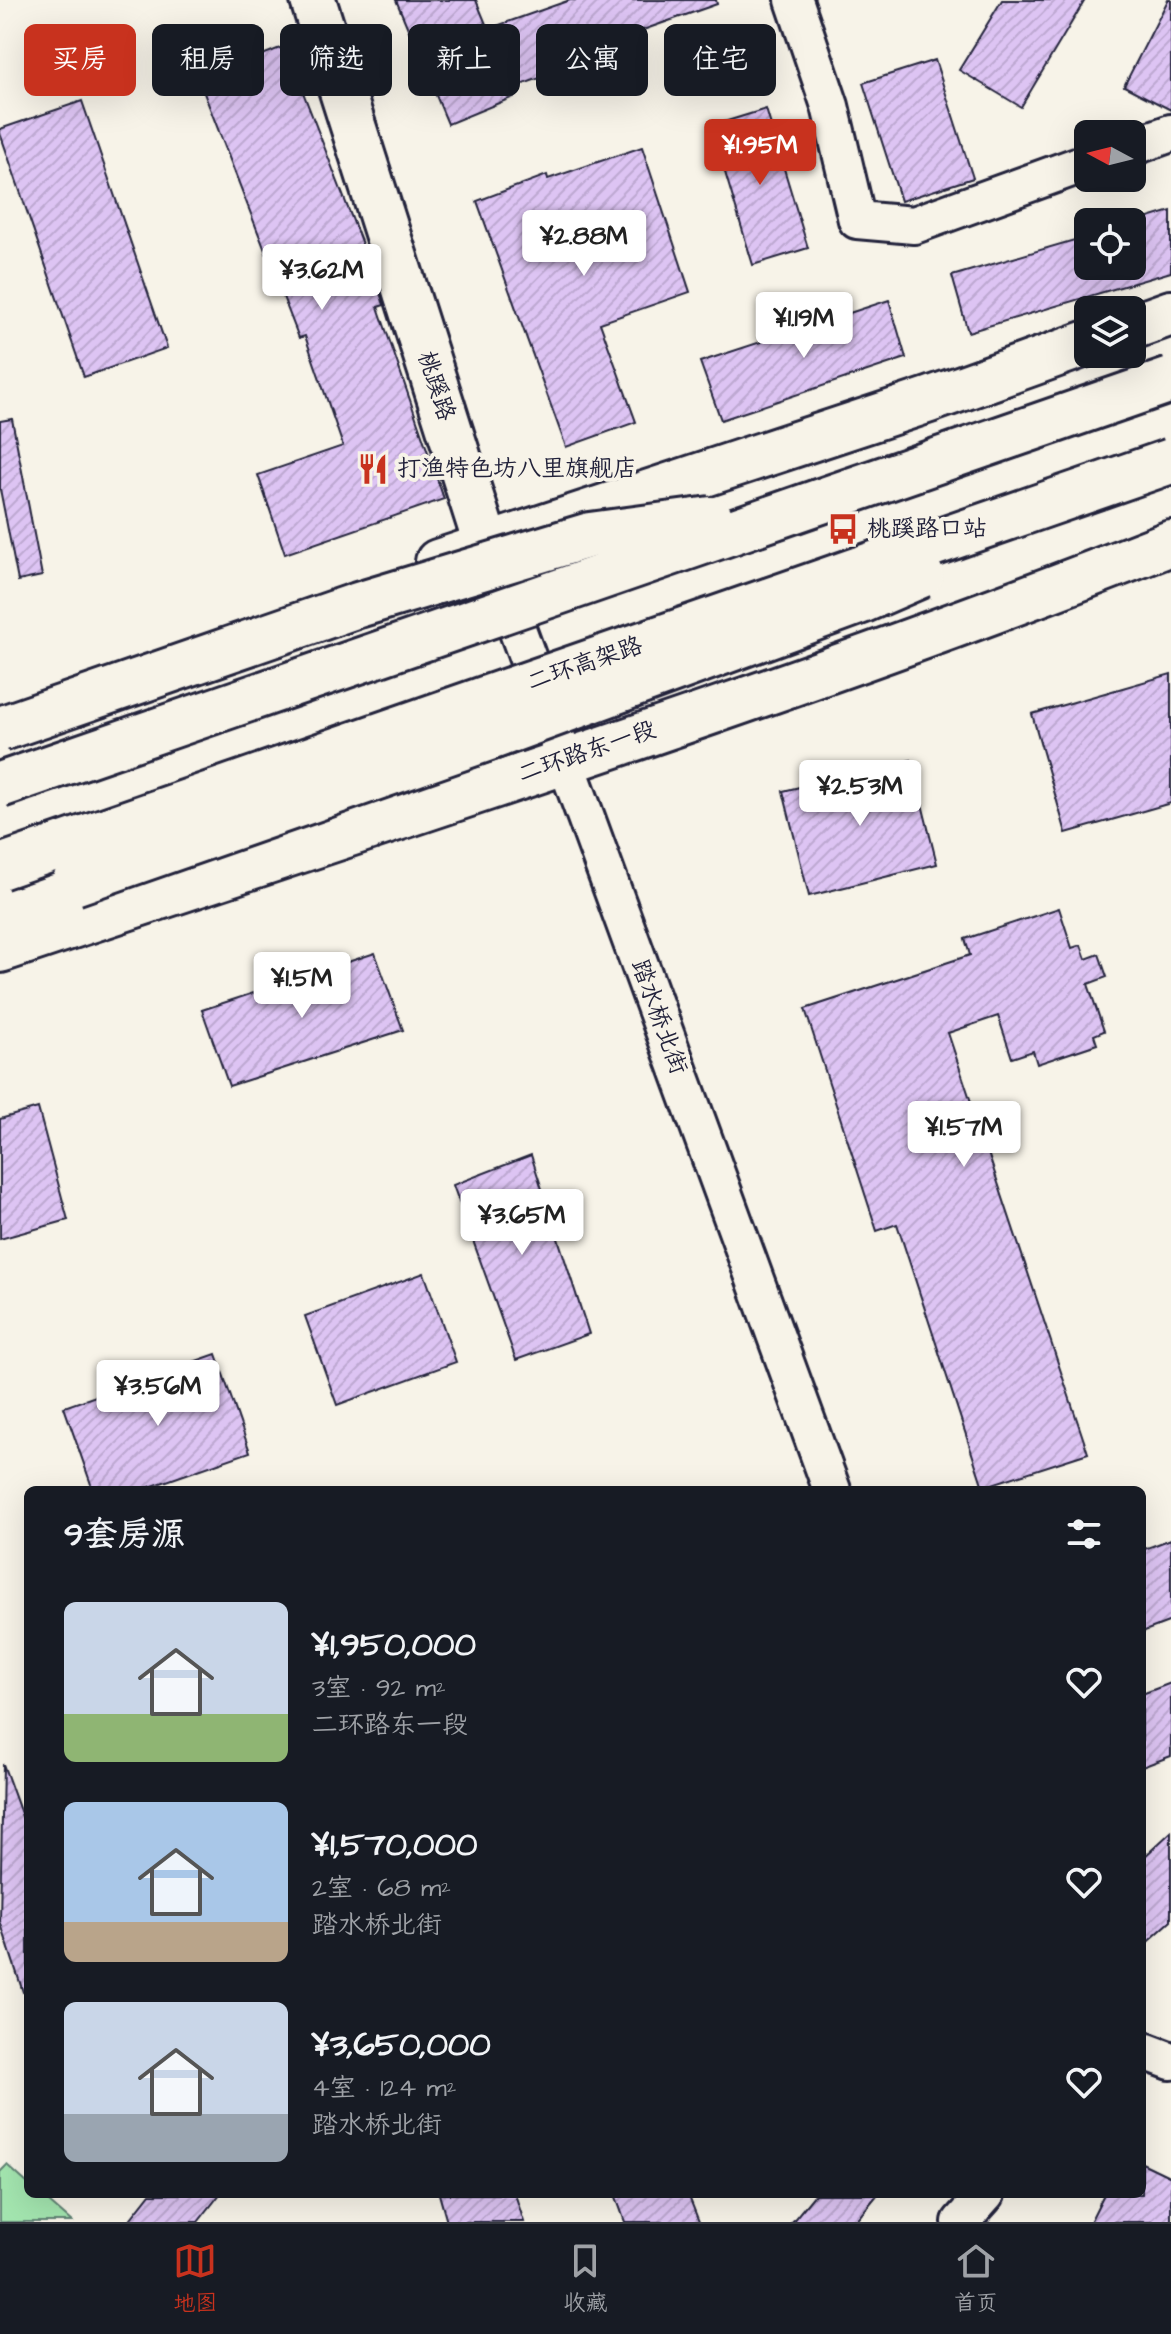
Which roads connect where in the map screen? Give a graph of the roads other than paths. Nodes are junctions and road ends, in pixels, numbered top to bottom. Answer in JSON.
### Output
{"nodes":[{"id":1,"x":313,"y":0,"type":"edge"},
{"id":2,"x":794,"y":0,"type":"edge"},
{"id":3,"x":1171,"y":133,"type":"edge"},
{"id":4,"x":1146,"y":142,"type":"edge"},
{"id":5,"x":1074,"y":167,"type":"edge"},
{"id":6,"x":1171,"y":313,"type":"edge"},
{"id":7,"x":1146,"y":322,"type":"edge"},
{"id":8,"x":1074,"y":348,"type":"edge"},
{"id":9,"x":1171,"y":363,"type":"edge"},
{"id":10,"x":1171,"y":380,"type":"edge"},
{"id":11,"x":1102,"y":403,"type":"junction"},
{"id":12,"x":1171,"y":461,"type":"edge"},
{"id":13,"x":1082,"y":491,"type":"junction"},
{"id":14,"x":800,"y":508,"type":"junction"},
{"id":15,"x":1171,"y":543,"type":"edge"},
{"id":16,"x":486,"y":544,"type":"junction"},
{"id":17,"x":0,"y":706,"type":"edge"},
{"id":18,"x":0,"y":729,"type":"edge"},
{"id":19,"x":566,"y":760,"type":"junction"},
{"id":20,"x":0,"y":785,"type":"edge"},
{"id":21,"x":0,"y":867,"type":"edge"},
{"id":22,"x":0,"y":909,"type":"edge"},
{"id":23,"x":0,"y":950,"type":"edge"},
{"id":24,"x":831,"y":1486,"type":"edge"},
{"id":25,"x":1146,"y":2052,"type":"edge"},
{"id":26,"x":1171,"y":2061,"type":"edge"},
{"id":27,"x":982,"y":2198,"type":"edge"},
{"id":28,"x":961,"y":2222,"type":"edge"}],
"edges":[{"from":1,"to":16,"type":"main road","name":"桃蹊路"},
{"from":2,"to":5,"type":"street"},
{"from":3,"to":4,"type":"street"},
{"from":6,"to":7,"type":"main road"},
{"from":8,"to":16,"type":"main road"},
{"from":9,"to":11,"type":"main road","bridge":true},
{"from":10,"to":11,"type":"main road","bridge":true},
{"from":11,"to":14,"type":"main road","bridge":true},
{"from":12,"to":13,"type":"main road","name":"二环高架路","bridge":true},
{"from":13,"to":21,"type":"main road","name":"二环高架路","bridge":true},
{"from":13,"to":22,"type":"main road","bridge":true},
{"from":14,"to":18,"type":"main road","bridge":true},
{"from":14,"to":20,"type":"main road","bridge":true},
{"from":15,"to":19,"type":"main road","name":"二环路东一段"},
{"from":16,"to":17,"type":"main road"},
{"from":16,"to":19,"type":"street","name":"踏水桥北街"},
{"from":19,"to":23,"type":"main road","name":"二环路东一段"},
{"from":19,"to":24,"type":"street","name":"踏水桥北街"},
{"from":25,"to":26,"type":"street"},
{"from":27,"to":28,"type":"street"}]}
